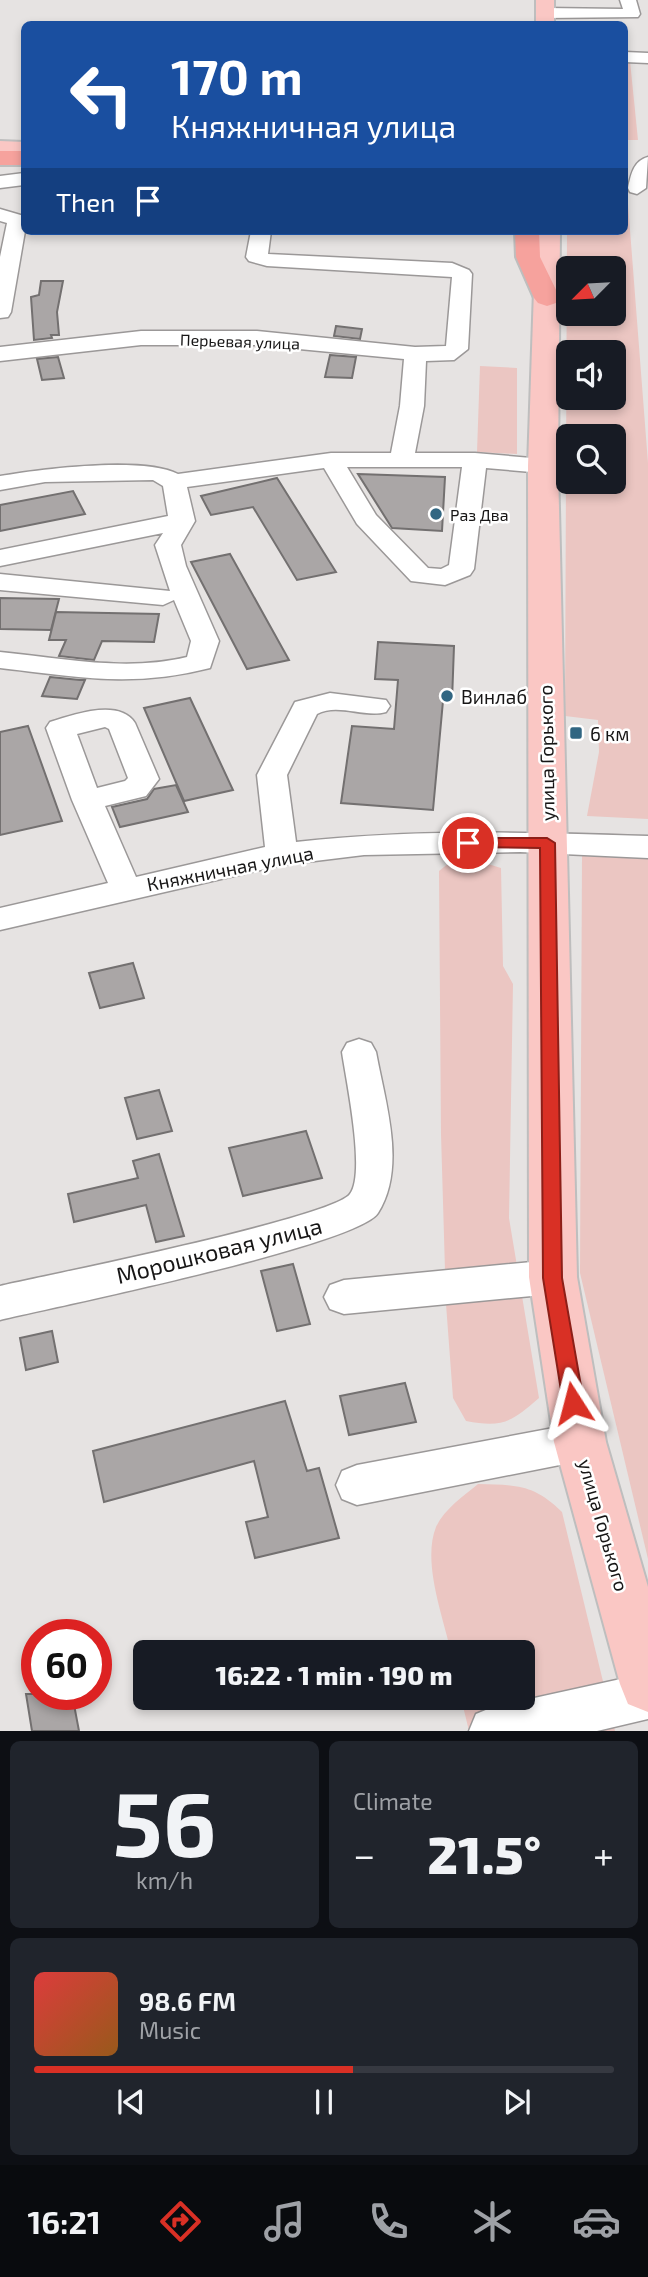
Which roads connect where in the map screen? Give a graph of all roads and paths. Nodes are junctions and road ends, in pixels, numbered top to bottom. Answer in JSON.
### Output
{"nodes":[{"id":1,"x":636,"y":9,"type":"edge"},
{"id":2,"x":545,"y":12,"type":"edge"},
{"id":3,"x":628,"y":57,"type":"edge"},
{"id":4,"x":648,"y":58,"type":"edge"},
{"id":5,"x":0,"y":148,"type":"edge"},
{"id":6,"x":21,"y":149,"type":"edge"},
{"id":7,"x":0,"y":158,"type":"edge"},
{"id":8,"x":21,"y":158,"type":"edge"},
{"id":9,"x":648,"y":163,"type":"edge"},
{"id":10,"x":21,"y":179,"type":"edge"},
{"id":11,"x":0,"y":181,"type":"edge"},
{"id":12,"x":637,"y":188,"type":"edge"},
{"id":13,"x":8,"y":217,"type":"edge"},
{"id":14,"x":260,"y":235,"type":"edge"},
{"id":15,"x":527,"y":235,"type":"edge"},
{"id":16,"x":548,"y":235,"type":"edge"},
{"id":17,"x":547,"y":298,"type":"junction"},
{"id":18,"x":0,"y":312,"type":"edge"},
{"id":19,"x":0,"y":354,"type":"edge"},
{"id":20,"x":415,"y":354,"type":"junction"},
{"id":21,"x":331,"y":460,"type":"junction"},
{"id":22,"x":402,"y":460,"type":"junction"},
{"id":23,"x":475,"y":460,"type":"junction"},
{"id":24,"x":543,"y":466,"type":"junction"},
{"id":25,"x":174,"y":482,"type":"junction"},
{"id":26,"x":0,"y":483,"type":"edge"},
{"id":27,"x":182,"y":521,"type":"junction"},
{"id":28,"x":0,"y":558,"type":"edge"},
{"id":29,"x":0,"y":582,"type":"edge"},
{"id":30,"x":163,"y":597,"type":"dead end"},
{"id":31,"x":0,"y":660,"type":"edge"},
{"id":32,"x":376,"y":706,"type":"dead end"},
{"id":33,"x":87,"y":800,"type":"dead end"},
{"id":34,"x":547,"y":843,"type":"junction"},
{"id":35,"x":648,"y":847,"type":"edge"},
{"id":36,"x":282,"y":854,"type":"junction"},
{"id":37,"x":126,"y":889,"type":"junction"},
{"id":38,"x":0,"y":919,"type":"edge"},
{"id":39,"x":359,"y":1052,"type":"dead end"},
{"id":40,"x":552,"y":1278,"type":"junction"},
{"id":41,"x":344,"y":1297,"type":"dead end"},
{"id":42,"x":0,"y":1303,"type":"edge"},
{"id":43,"x":580,"y":1442,"type":"junction"},
{"id":44,"x":357,"y":1485,"type":"dead end"},
{"id":45,"x":648,"y":1684,"type":"edge"},
{"id":46,"x":648,"y":1696,"type":"edge"},
{"id":47,"x":493,"y":1731,"type":"edge"}],
"edges":[{"from":1,"to":2,"type":"street"},
{"from":3,"to":4,"type":"street"},
{"from":5,"to":6,"type":"main road"},
{"from":7,"to":8,"type":"highway"},
{"from":9,"to":12,"type":"street"},
{"from":10,"to":11,"type":"street"},
{"from":13,"to":18,"type":"street"},
{"from":14,"to":20,"type":"street","name":"Перьевая улица"},
{"from":15,"to":17,"type":"highway"},
{"from":16,"to":17,"type":"main road","name":"улица Горького"},
{"from":17,"to":24,"type":"main road","name":"улица Горького"},
{"from":19,"to":20,"type":"street","name":"Перьевая улица"},
{"from":20,"to":22,"type":"street"},
{"from":21,"to":22,"type":"street"},
{"from":21,"to":23,"type":"street"},
{"from":21,"to":25,"type":"street"},
{"from":22,"to":23,"type":"street"},
{"from":23,"to":24,"type":"street"},
{"from":24,"to":34,"type":"main road","name":"улица Горького"},
{"from":25,"to":26,"type":"street"},
{"from":25,"to":27,"type":"street"},
{"from":27,"to":28,"type":"street"},
{"from":27,"to":31,"type":"street"},
{"from":29,"to":30,"type":"street"},
{"from":32,"to":36,"type":"street"},
{"from":33,"to":37,"type":"street"},
{"from":34,"to":35,"type":"street","name":"Княжничная улица"},
{"from":34,"to":36,"type":"street","name":"Княжничная улица"},
{"from":34,"to":40,"type":"main road","name":"улица Горького"},
{"from":36,"to":37,"type":"street","name":"Княжничная улица"},
{"from":37,"to":38,"type":"street","name":"Княжничная улица"},
{"from":39,"to":42,"type":"street","name":"Морошковая улица"},
{"from":40,"to":41,"type":"street"},
{"from":40,"to":43,"type":"main road","name":"улица Горького"},
{"from":43,"to":44,"type":"street"},
{"from":43,"to":45,"type":"main road","name":"улица Горького"},
{"from":46,"to":47,"type":"street"}]}
